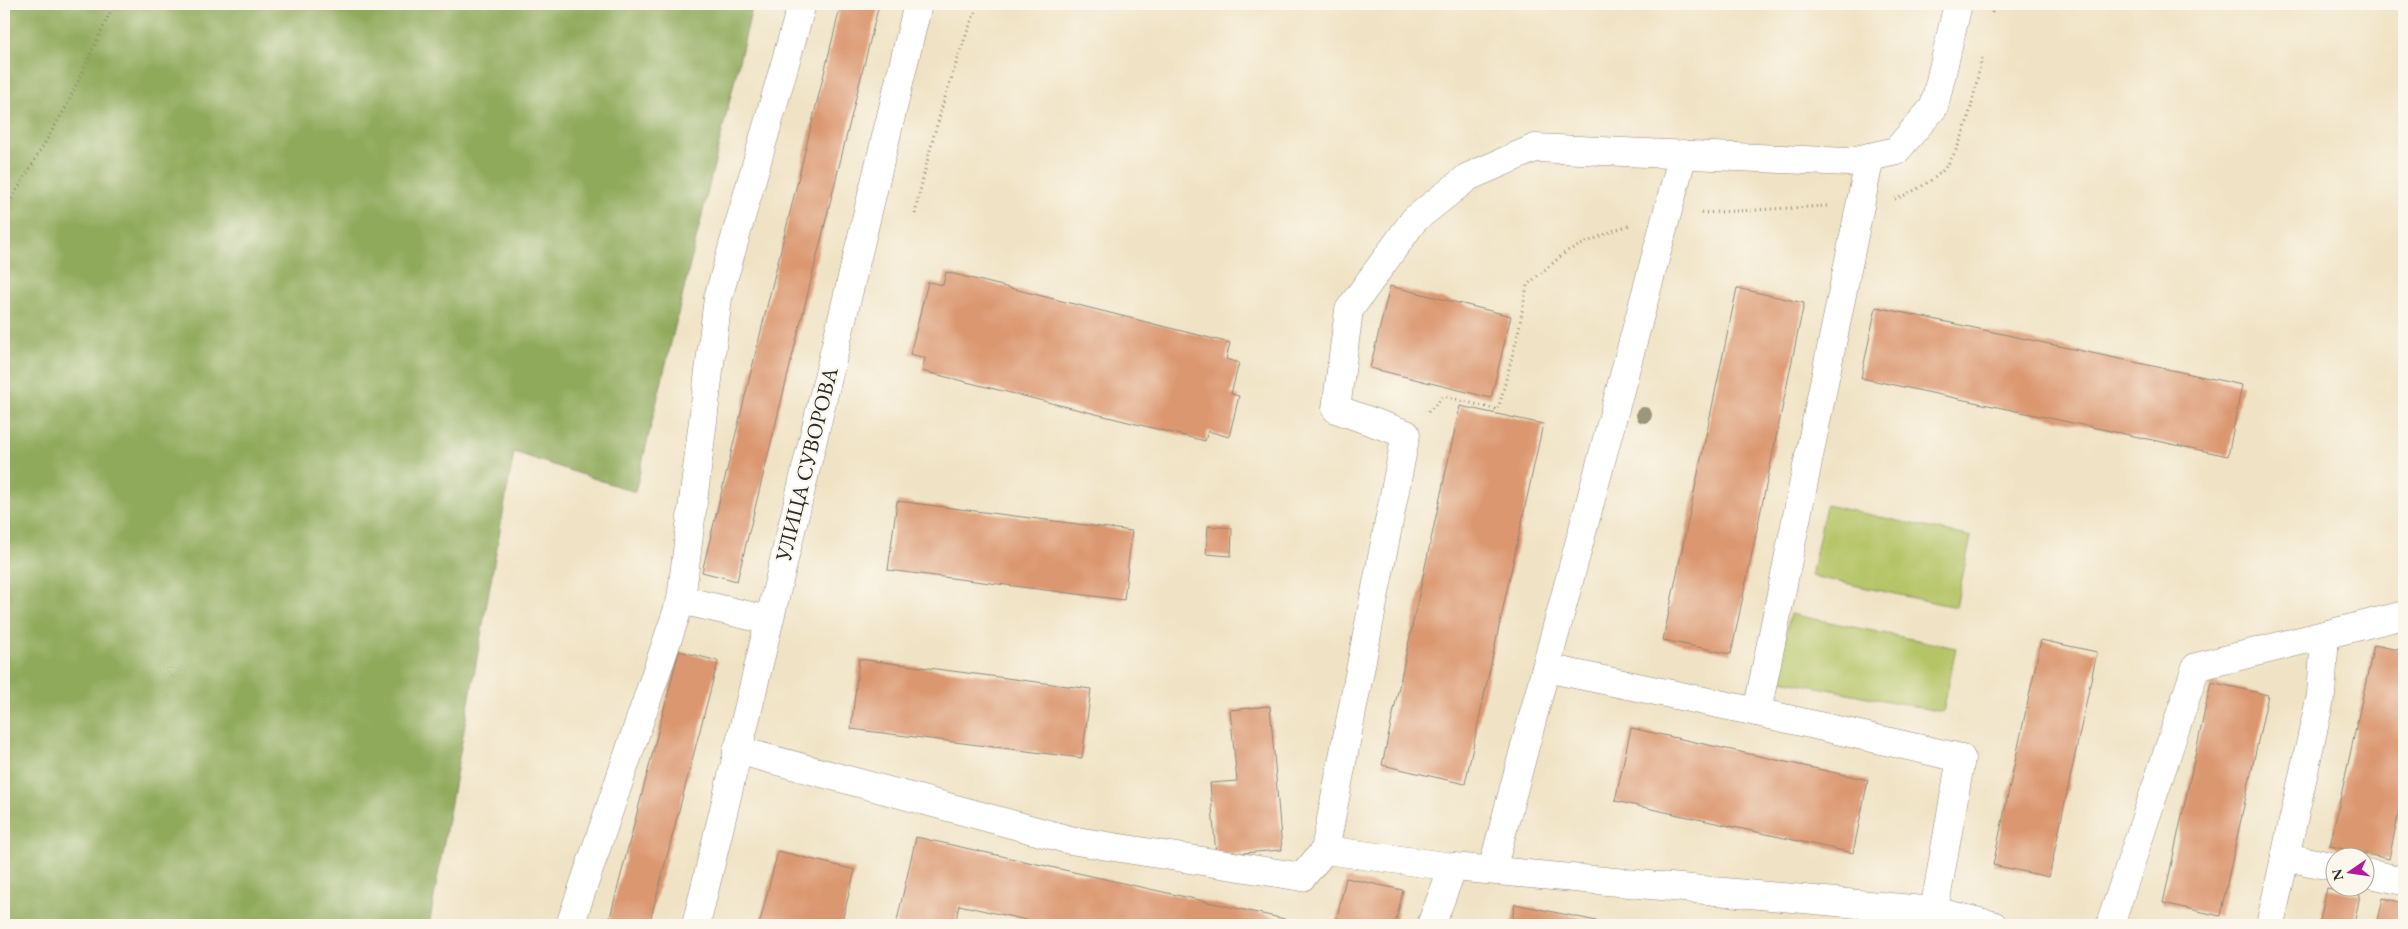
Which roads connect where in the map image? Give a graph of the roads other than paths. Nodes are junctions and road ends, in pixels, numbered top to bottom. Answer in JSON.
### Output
{"nodes":[{"id":1,"x":802,"y":4,"type":"edge"},
{"id":2,"x":918,"y":4,"type":"edge"},
{"id":3,"x":1958,"y":4,"type":"edge"},
{"id":4,"x":1683,"y":154,"type":"junction"},
{"id":5,"x":1870,"y":157,"type":"junction"},
{"id":6,"x":681,"y":600,"type":"junction"},
{"id":7,"x":2404,"y":615,"type":"edge"},
{"id":8,"x":768,"y":620,"type":"junction"},
{"id":9,"x":2325,"y":635,"type":"junction"},
{"id":10,"x":1546,"y":668,"type":"junction"},
{"id":11,"x":1756,"y":712,"type":"junction"},
{"id":12,"x":737,"y":750,"type":"junction"},
{"id":13,"x":1325,"y":850,"type":"junction"},
{"id":14,"x":2285,"y":857,"type":"junction"},
{"id":15,"x":2326,"y":865,"type":"edge"},
{"id":16,"x":1453,"y":867,"type":"junction"},
{"id":17,"x":1492,"y":870,"type":"junction"},
{"id":18,"x":2376,"y":875,"type":"edge"},
{"id":19,"x":2404,"y":881,"type":"edge"},
{"id":20,"x":1934,"y":911,"type":"junction"},
{"id":21,"x":570,"y":925,"type":"edge"},
{"id":22,"x":696,"y":925,"type":"edge"},
{"id":23,"x":1431,"y":925,"type":"edge"},
{"id":24,"x":1993,"y":925,"type":"edge"},
{"id":25,"x":2110,"y":925,"type":"edge"},
{"id":26,"x":2270,"y":925,"type":"edge"}],
"edges":[{"from":1,"to":6,"type":"street"},
{"from":2,"to":8,"type":"street","name":"УЛИЦА СУВОРОВА"},
{"from":3,"to":5,"type":"street"},
{"from":4,"to":5,"type":"street"},
{"from":4,"to":10,"type":"street"},
{"from":4,"to":13,"type":"street"},
{"from":5,"to":11,"type":"street"},
{"from":6,"to":8,"type":"street"},
{"from":6,"to":21,"type":"street"},
{"from":7,"to":9,"type":"street"},
{"from":8,"to":12,"type":"street","name":"УЛИЦА СУВОРОВА"},
{"from":9,"to":14,"type":"street"},
{"from":9,"to":25,"type":"street"},
{"from":10,"to":11,"type":"street"},
{"from":10,"to":17,"type":"street"},
{"from":11,"to":20,"type":"street"},
{"from":12,"to":13,"type":"street"},
{"from":12,"to":22,"type":"street","name":"УЛИЦА СУВОРОВА"},
{"from":13,"to":16,"type":"street"},
{"from":14,"to":15,"type":"street"},
{"from":14,"to":26,"type":"street"},
{"from":16,"to":17,"type":"street"},
{"from":16,"to":23,"type":"street"},
{"from":17,"to":20,"type":"street"},
{"from":18,"to":19,"type":"street"},
{"from":20,"to":24,"type":"street"}]}
